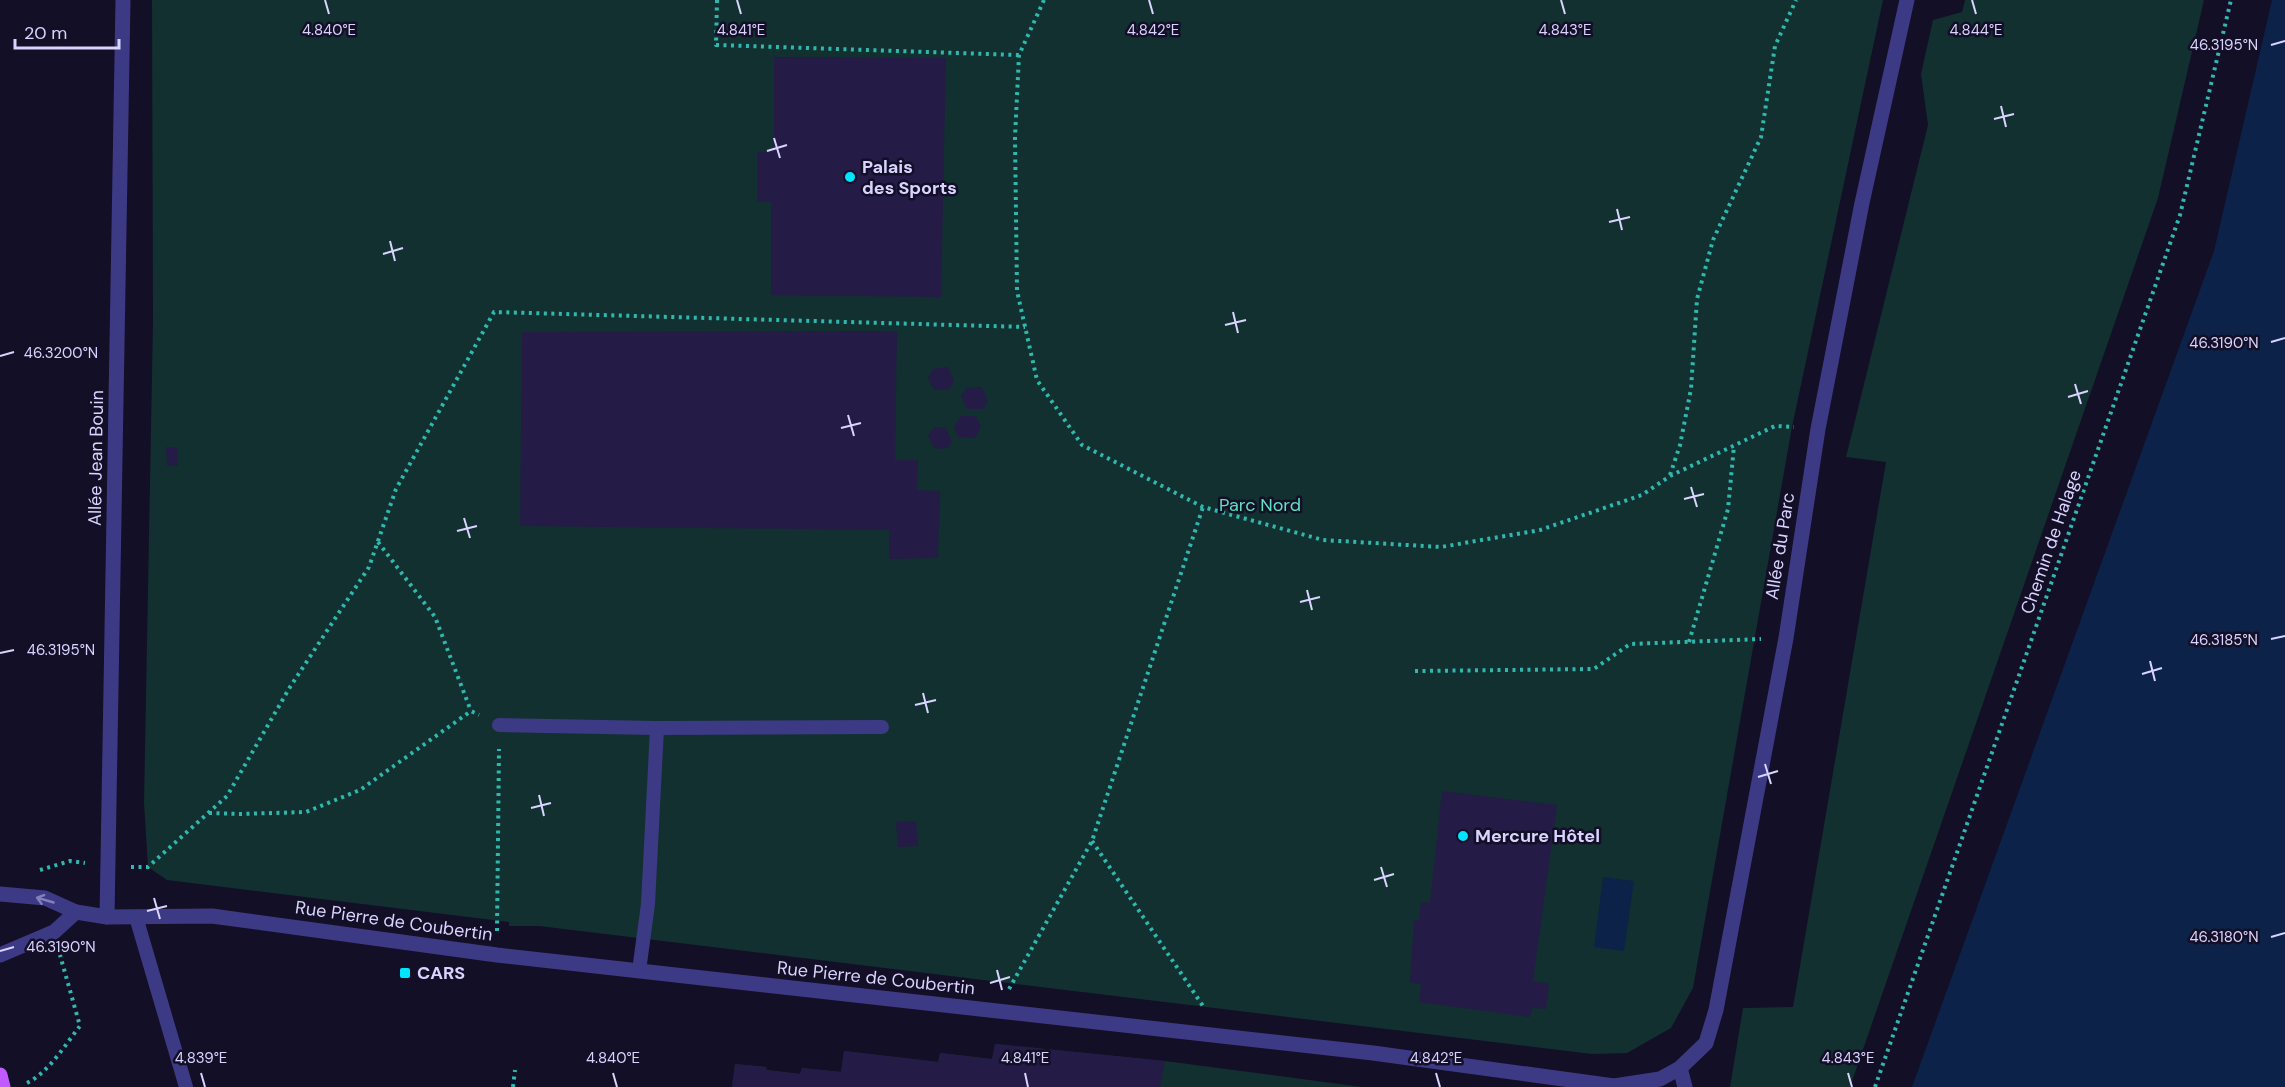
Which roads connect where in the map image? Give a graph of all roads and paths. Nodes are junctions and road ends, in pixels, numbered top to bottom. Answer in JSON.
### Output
{"nodes":[{"id":1,"x":123,"y":0,"type":"edge"},
{"id":2,"x":717,"y":0,"type":"edge"},
{"id":3,"x":1044,"y":0,"type":"edge"},
{"id":4,"x":1796,"y":0,"type":"edge"},
{"id":5,"x":1906,"y":0,"type":"edge"},
{"id":6,"x":2231,"y":0,"type":"edge"},
{"id":7,"x":1019,"y":55,"type":"junction"},
{"id":8,"x":1025,"y":327,"type":"junction"},
{"id":9,"x":1818,"y":429,"type":"junction"},
{"id":10,"x":1734,"y":446,"type":"junction"},
{"id":11,"x":1670,"y":476,"type":"junction"},
{"id":12,"x":1203,"y":507,"type":"junction"},
{"id":13,"x":378,"y":542,"type":"junction"},
{"id":14,"x":1786,"y":638,"type":"junction"},
{"id":15,"x":1689,"y":642,"type":"junction"},
{"id":16,"x":1415,"y":671,"type":"dead end"},
{"id":17,"x":471,"y":711,"type":"junction"},
{"id":18,"x":499,"y":725,"type":"junction"},
{"id":19,"x":882,"y":727,"type":"dead end"},
{"id":20,"x":657,"y":728,"type":"junction"},
{"id":21,"x":209,"y":813,"type":"junction"},
{"id":22,"x":1092,"y":841,"type":"junction"},
{"id":23,"x":107,"y":866,"type":"junction"},
{"id":24,"x":39,"y":870,"type":"dead end"},
{"id":25,"x":0,"y":894,"type":"edge"},
{"id":26,"x":76,"y":912,"type":"junction"},
{"id":27,"x":107,"y":917,"type":"junction"},
{"id":28,"x":136,"y":917,"type":"junction"},
{"id":29,"x":0,"y":955,"type":"edge"},
{"id":30,"x":497,"y":956,"type":"junction"},
{"id":31,"x":63,"y":963,"type":"dead end"},
{"id":32,"x":639,"y":971,"type":"junction"},
{"id":33,"x":997,"y":1010,"type":"junction"},
{"id":34,"x":1224,"y":1036,"type":"junction"},
{"id":35,"x":1680,"y":1068,"type":"junction"},
{"id":36,"x":515,"y":1070,"type":"dead end"},
{"id":37,"x":0,"y":1075,"type":"edge"},
{"id":38,"x":34,"y":1079,"type":"dead end"},
{"id":39,"x":3,"y":1087,"type":"edge"},
{"id":40,"x":186,"y":1087,"type":"edge"},
{"id":41,"x":513,"y":1087,"type":"edge"},
{"id":42,"x":1685,"y":1087,"type":"edge"},
{"id":43,"x":1875,"y":1087,"type":"edge"}],
"edges":[{"from":1,"to":23,"type":"street","name":"Allée Jean Bouin"},
{"from":2,"to":7,"type":"path"},
{"from":3,"to":7,"type":"path"},
{"from":4,"to":11,"type":"path"},
{"from":5,"to":9,"type":"street","name":"Allée du Parc"},
{"from":6,"to":43,"type":"path","name":"Chemin de Halage"},
{"from":7,"to":8,"type":"path"},
{"from":8,"to":12,"type":"path"},
{"from":8,"to":13,"type":"path"},
{"from":9,"to":10,"type":"path"},
{"from":9,"to":14,"type":"street","name":"Allée du Parc"},
{"from":10,"to":11,"type":"path"},
{"from":10,"to":15,"type":"path"},
{"from":11,"to":12,"type":"path"},
{"from":12,"to":22,"type":"path"},
{"from":13,"to":17,"type":"path"},
{"from":13,"to":21,"type":"path"},
{"from":14,"to":15,"type":"path"},
{"from":14,"to":35,"type":"street","name":"Allée du Parc"},
{"from":15,"to":16,"type":"path"},
{"from":17,"to":18,"type":"path"},
{"from":17,"to":21,"type":"path"},
{"from":18,"to":20,"type":"lane"},
{"from":18,"to":30,"type":"path"},
{"from":19,"to":20,"type":"lane"},
{"from":20,"to":32,"type":"lane"},
{"from":21,"to":23,"type":"path"},
{"from":22,"to":33,"type":"path"},
{"from":22,"to":34,"type":"path"},
{"from":23,"to":24,"type":"path"},
{"from":23,"to":27,"type":"street","name":"Allée Jean Bouin"},
{"from":26,"to":25,"type":"street","name":"Rue Pierre de Coubertin","one_way":true},
{"from":26,"to":27,"type":"street","name":"Rue Pierre de Coubertin"},
{"from":26,"to":29,"type":"street"},
{"from":27,"to":28,"type":"street","name":"Rue Pierre de Coubertin"},
{"from":28,"to":30,"type":"street","name":"Rue Pierre de Coubertin"},
{"from":28,"to":40,"type":"lane"},
{"from":30,"to":32,"type":"street","name":"Rue Pierre de Coubertin"},
{"from":31,"to":38,"type":"path"},
{"from":32,"to":33,"type":"street","name":"Rue Pierre de Coubertin"},
{"from":33,"to":34,"type":"street","name":"Rue Pierre de Coubertin"},
{"from":34,"to":35,"type":"street","name":"Rue Pierre de Coubertin"},
{"from":35,"to":42,"type":"street"},
{"from":36,"to":41,"type":"path"},
{"from":37,"to":39,"type":"main road"}]}
